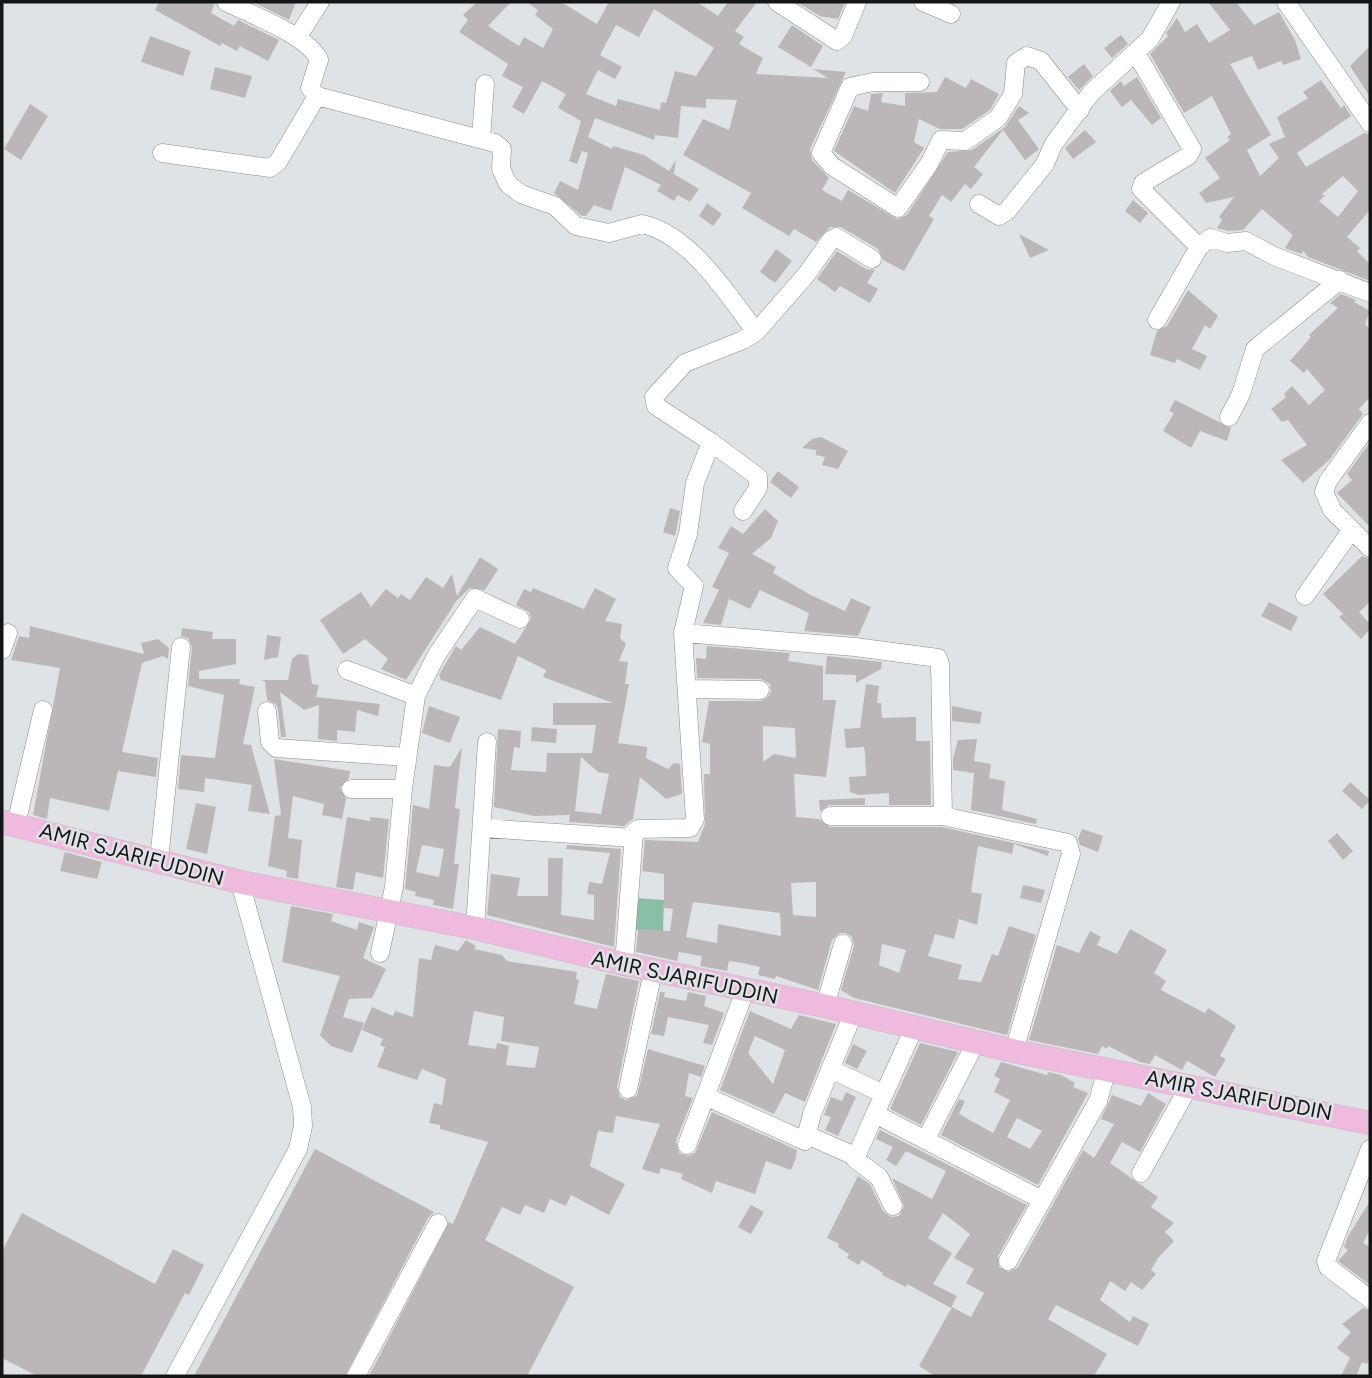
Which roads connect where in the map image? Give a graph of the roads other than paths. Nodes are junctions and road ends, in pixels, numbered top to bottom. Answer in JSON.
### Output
{"nodes":[{"id":1,"x":226,"y":2,"type":"edge"},
{"id":2,"x":320,"y":2,"type":"edge"},
{"id":3,"x":777,"y":2,"type":"edge"},
{"id":4,"x":857,"y":2,"type":"edge"},
{"id":5,"x":923,"y":2,"type":"edge"},
{"id":6,"x":1171,"y":2,"type":"edge"},
{"id":7,"x":1286,"y":2,"type":"edge"},
{"id":8,"x":951,"y":14,"type":"dead end"},
{"id":9,"x":297,"y":38,"type":"junction"},
{"id":10,"x":1136,"y":53,"type":"junction"},
{"id":11,"x":920,"y":82,"type":"dead end"},
{"id":12,"x":485,"y":84,"type":"dead end"},
{"id":13,"x":317,"y":96,"type":"junction"},
{"id":14,"x":1080,"y":110,"type":"junction"},
{"id":15,"x":1370,"y":123,"type":"edge"},
{"id":16,"x":481,"y":138,"type":"junction"},
{"id":17,"x":162,"y":153,"type":"dead end"},
{"id":18,"x":979,"y":204,"type":"dead end"},
{"id":19,"x":1199,"y":247,"type":"junction"},
{"id":20,"x":872,"y":258,"type":"dead end"},
{"id":21,"x":1340,"y":280,"type":"junction"},
{"id":22,"x":1370,"y":293,"type":"edge"},
{"id":23,"x":1157,"y":320,"type":"dead end"},
{"id":24,"x":756,"y":332,"type":"junction"},
{"id":25,"x":1229,"y":417,"type":"dead end"},
{"id":26,"x":1370,"y":423,"type":"edge"},
{"id":27,"x":711,"y":442,"type":"junction"},
{"id":28,"x":743,"y":512,"type":"dead end"},
{"id":29,"x":1351,"y":531,"type":"junction"},
{"id":30,"x":1370,"y":548,"type":"edge"},
{"id":31,"x":1305,"y":597,"type":"dead end"},
{"id":32,"x":520,"y":619,"type":"dead end"},
{"id":33,"x":8,"y":633,"type":"dead end"},
{"id":34,"x":684,"y":633,"type":"junction"},
{"id":35,"x":181,"y":647,"type":"dead end"},
{"id":36,"x":2,"y":650,"type":"edge"},
{"id":37,"x":347,"y":670,"type":"dead end"},
{"id":38,"x":687,"y":689,"type":"junction"},
{"id":39,"x":760,"y":690,"type":"dead end"},
{"id":40,"x":416,"y":696,"type":"junction"},
{"id":41,"x":43,"y":710,"type":"dead end"},
{"id":42,"x":267,"y":712,"type":"dead end"},
{"id":43,"x":487,"y":742,"type":"dead end"},
{"id":44,"x":407,"y":757,"type":"junction"},
{"id":45,"x":351,"y":789,"type":"dead end"},
{"id":46,"x":403,"y":789,"type":"junction"},
{"id":47,"x":830,"y":816,"type":"dead end"},
{"id":48,"x":943,"y":816,"type":"junction"},
{"id":49,"x":9,"y":823,"type":"edge"},
{"id":50,"x":482,"y":828,"type":"junction"},
{"id":51,"x":634,"y":838,"type":"junction"},
{"id":52,"x":159,"y":860,"type":"junction"},
{"id":53,"x":240,"y":882,"type":"junction"},
{"id":54,"x":388,"y":911,"type":"junction"},
{"id":55,"x":475,"y":928,"type":"junction"},
{"id":56,"x":844,"y":944,"type":"dead end"},
{"id":57,"x":380,"y":953,"type":"dead end"},
{"id":58,"x":624,"y":964,"type":"junction"},
{"id":59,"x":653,"y":971,"type":"junction"},
{"id":60,"x":745,"y":991,"type":"junction"},
{"id":61,"x":825,"y":1006,"type":"junction"},
{"id":62,"x":853,"y":1013,"type":"junction"},
{"id":63,"x":914,"y":1028,"type":"junction"},
{"id":64,"x":976,"y":1042,"type":"junction"},
{"id":65,"x":1014,"y":1051,"type":"junction"},
{"id":66,"x":830,"y":1069,"type":"junction"},
{"id":67,"x":1107,"y":1069,"type":"junction"},
{"id":68,"x":1189,"y":1086,"type":"junction"},
{"id":69,"x":628,"y":1090,"type":"dead end"},
{"id":70,"x":884,"y":1094,"type":"junction"},
{"id":71,"x":705,"y":1096,"type":"junction"},
{"id":72,"x":875,"y":1114,"type":"junction"},
{"id":73,"x":1370,"y":1123,"type":"edge"},
{"id":74,"x":807,"y":1135,"type":"junction"},
{"id":75,"x":926,"y":1139,"type":"junction"},
{"id":76,"x":687,"y":1144,"type":"dead end"},
{"id":77,"x":1370,"y":1149,"type":"edge"},
{"id":78,"x":857,"y":1157,"type":"junction"},
{"id":79,"x":1141,"y":1173,"type":"dead end"},
{"id":80,"x":1042,"y":1200,"type":"junction"},
{"id":81,"x":893,"y":1206,"type":"dead end"},
{"id":82,"x":438,"y":1223,"type":"dead end"},
{"id":83,"x":1008,"y":1261,"type":"dead end"},
{"id":84,"x":1370,"y":1299,"type":"edge"},
{"id":85,"x":174,"y":1376,"type":"edge"},
{"id":86,"x":356,"y":1376,"type":"edge"}],
"edges":[{"from":1,"to":9,"type":"street"},
{"from":2,"to":9,"type":"street"},
{"from":3,"to":4,"type":"street"},
{"from":5,"to":8,"type":"street"},
{"from":6,"to":10,"type":"street"},
{"from":7,"to":15,"type":"street"},
{"from":9,"to":13,"type":"street"},
{"from":10,"to":14,"type":"street"},
{"from":10,"to":19,"type":"street"},
{"from":11,"to":14,"type":"street"},
{"from":12,"to":16,"type":"street"},
{"from":13,"to":16,"type":"street"},
{"from":13,"to":17,"type":"street"},
{"from":14,"to":18,"type":"street"},
{"from":16,"to":24,"type":"street"},
{"from":19,"to":21,"type":"street"},
{"from":19,"to":23,"type":"street"},
{"from":20,"to":24,"type":"street"},
{"from":21,"to":22,"type":"street"},
{"from":21,"to":25,"type":"street"},
{"from":24,"to":27,"type":"street"},
{"from":26,"to":29,"type":"street"},
{"from":27,"to":28,"type":"street"},
{"from":27,"to":34,"type":"street"},
{"from":29,"to":30,"type":"street"},
{"from":29,"to":31,"type":"street"},
{"from":32,"to":40,"type":"street"},
{"from":33,"to":36,"type":"street"},
{"from":34,"to":38,"type":"street"},
{"from":34,"to":48,"type":"street"},
{"from":35,"to":52,"type":"street"},
{"from":37,"to":40,"type":"street"},
{"from":38,"to":39,"type":"street"},
{"from":38,"to":51,"type":"street"},
{"from":40,"to":44,"type":"street"},
{"from":41,"to":49,"type":"street"},
{"from":42,"to":44,"type":"street"},
{"from":43,"to":50,"type":"street"},
{"from":44,"to":46,"type":"street"},
{"from":45,"to":46,"type":"street"},
{"from":46,"to":54,"type":"street"},
{"from":47,"to":48,"type":"street"},
{"from":48,"to":65,"type":"street"},
{"from":49,"to":52,"type":"main road","name":"AMIR SJARIFUDDIN"},
{"from":50,"to":51,"type":"street"},
{"from":50,"to":55,"type":"street"},
{"from":51,"to":58,"type":"street"},
{"from":52,"to":53,"type":"main road","name":"AMIR SJARIFUDDIN"},
{"from":53,"to":54,"type":"main road","name":"AMIR SJARIFUDDIN"},
{"from":53,"to":85,"type":"street"},
{"from":54,"to":55,"type":"main road","name":"AMIR SJARIFUDDIN"},
{"from":54,"to":57,"type":"street"},
{"from":55,"to":58,"type":"main road","name":"AMIR SJARIFUDDIN"},
{"from":56,"to":61,"type":"street"},
{"from":58,"to":59,"type":"main road","name":"AMIR SJARIFUDDIN"},
{"from":59,"to":60,"type":"main road","name":"AMIR SJARIFUDDIN"},
{"from":59,"to":69,"type":"street"},
{"from":60,"to":61,"type":"main road","name":"AMIR SJARIFUDDIN"},
{"from":60,"to":71,"type":"street"},
{"from":61,"to":62,"type":"main road","name":"AMIR SJARIFUDDIN"},
{"from":62,"to":63,"type":"main road","name":"AMIR SJARIFUDDIN"},
{"from":62,"to":66,"type":"street"},
{"from":63,"to":64,"type":"main road","name":"AMIR SJARIFUDDIN"},
{"from":63,"to":70,"type":"street"},
{"from":64,"to":65,"type":"main road","name":"AMIR SJARIFUDDIN"},
{"from":64,"to":75,"type":"street"},
{"from":65,"to":67,"type":"main road","name":"AMIR SJARIFUDDIN"},
{"from":66,"to":70,"type":"street"},
{"from":66,"to":74,"type":"street"},
{"from":67,"to":68,"type":"main road","name":"AMIR SJARIFUDDIN"},
{"from":67,"to":80,"type":"street"},
{"from":68,"to":73,"type":"main road","name":"AMIR SJARIFUDDIN"},
{"from":68,"to":79,"type":"street"},
{"from":70,"to":72,"type":"street"},
{"from":71,"to":74,"type":"street"},
{"from":71,"to":76,"type":"street"},
{"from":72,"to":75,"type":"street"},
{"from":72,"to":78,"type":"street"},
{"from":74,"to":78,"type":"street"},
{"from":75,"to":80,"type":"street"},
{"from":77,"to":84,"type":"street"},
{"from":78,"to":81,"type":"street"},
{"from":80,"to":83,"type":"street"},
{"from":82,"to":86,"type":"street"}]}
